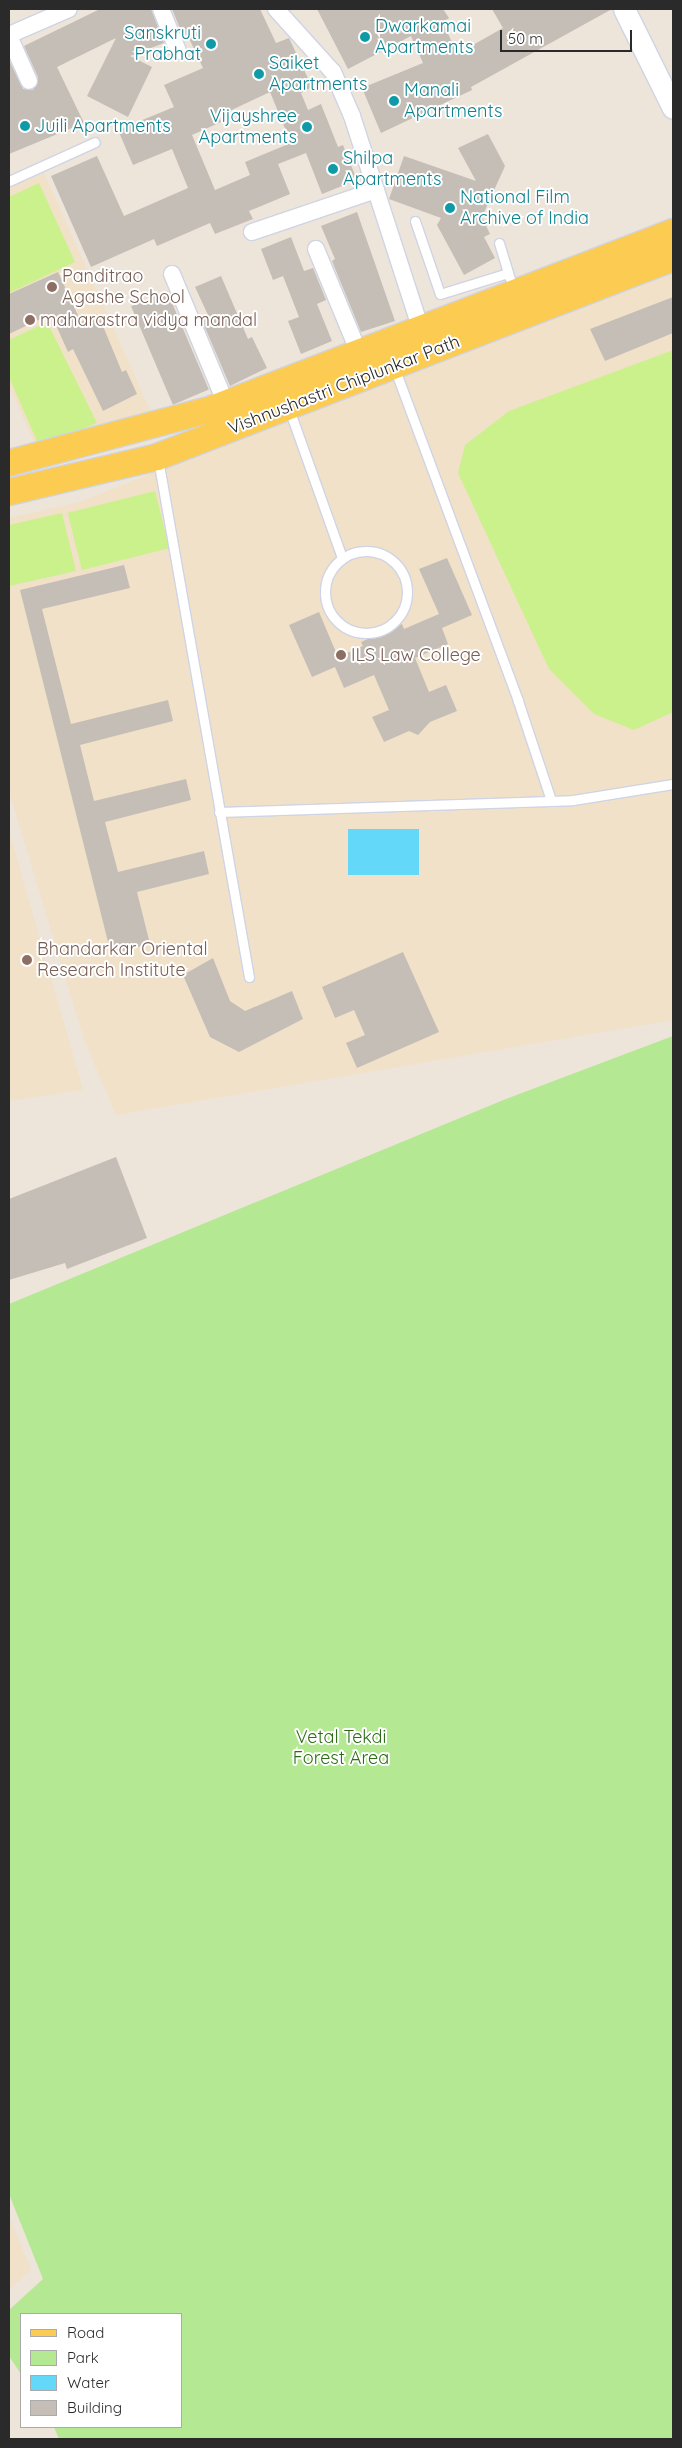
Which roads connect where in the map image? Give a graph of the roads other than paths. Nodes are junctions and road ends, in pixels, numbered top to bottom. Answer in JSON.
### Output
{"nodes":[{"id":1,"x":69,"y":9,"type":"edge"},
{"id":2,"x":161,"y":9,"type":"edge"},
{"id":3,"x":276,"y":9,"type":"edge"},
{"id":4,"x":624,"y":9,"type":"edge"},
{"id":5,"x":9,"y":35,"type":"edge"},
{"id":6,"x":178,"y":51,"type":"dead end"},
{"id":7,"x":30,"y":82,"type":"dead end"},
{"id":8,"x":673,"y":108,"type":"edge"},
{"id":9,"x":96,"y":142,"type":"dead end"},
{"id":10,"x":9,"y":181,"type":"edge"},
{"id":11,"x":376,"y":190,"type":"junction"},
{"id":12,"x":415,"y":221,"type":"dead end"},
{"id":13,"x":252,"y":232,"type":"dead end"},
{"id":14,"x":673,"y":232,"type":"edge"},
{"id":15,"x":500,"y":243,"type":"dead end"},
{"id":16,"x":316,"y":248,"type":"dead end"},
{"id":17,"x":673,"y":258,"type":"edge"},
{"id":18,"x":172,"y":274,"type":"dead end"},
{"id":19,"x":511,"y":283,"type":"junction"},
{"id":20,"x":421,"y":329,"type":"junction"},
{"id":21,"x":359,"y":353,"type":"junction"},
{"id":22,"x":394,"y":367,"type":"junction"},
{"id":23,"x":226,"y":404,"type":"junction"},
{"id":24,"x":288,"y":406,"type":"junction"},
{"id":25,"x":157,"y":456,"type":"junction"},
{"id":26,"x":9,"y":463,"type":"edge"},
{"id":27,"x":9,"y":492,"type":"edge"},
{"id":28,"x":342,"y":558,"type":"junction"},
{"id":29,"x":673,"y":784,"type":"edge"},
{"id":30,"x":551,"y":800,"type":"junction"},
{"id":31,"x":219,"y":812,"type":"junction"},
{"id":32,"x":249,"y":977,"type":"dead end"}],
"edges":[{"from":1,"to":5,"type":"street"},
{"from":2,"to":6,"type":"street"},
{"from":3,"to":11,"type":"street"},
{"from":4,"to":8,"type":"street"},
{"from":5,"to":7,"type":"street"},
{"from":9,"to":10,"type":"lane"},
{"from":11,"to":13,"type":"street"},
{"from":11,"to":20,"type":"street"},
{"from":12,"to":19,"type":"lane"},
{"from":14,"to":19,"type":"main road","name":"Vishnushastri Chiplunkar Path"},
{"from":15,"to":19,"type":"lane"},
{"from":16,"to":21,"type":"street"},
{"from":17,"to":22,"type":"main road","name":"Vishnushastri Chiplunkar Path"},
{"from":18,"to":23,"type":"street"},
{"from":19,"to":20,"type":"main road","name":"Vishnushastri Chiplunkar Path"},
{"from":20,"to":21,"type":"main road","name":"Vishnushastri Chiplunkar Path"},
{"from":21,"to":23,"type":"main road","name":"Vishnushastri Chiplunkar Path"},
{"from":22,"to":24,"type":"main road","name":"Vishnushastri Chiplunkar Path"},
{"from":22,"to":30,"type":"lane"},
{"from":23,"to":26,"type":"main road","name":"Vishnushastri Chiplunkar Path"},
{"from":24,"to":25,"type":"main road","name":"Vishnushastri Chiplunkar Path"},
{"from":24,"to":28,"type":"lane"},
{"from":25,"to":27,"type":"main road","name":"Vishnushastri Chiplunkar Path"},
{"from":25,"to":31,"type":"lane"},
{"from":28,"to":28,"type":"lane"},
{"from":29,"to":30,"type":"lane"},
{"from":30,"to":31,"type":"lane"},
{"from":31,"to":32,"type":"lane"}]}
